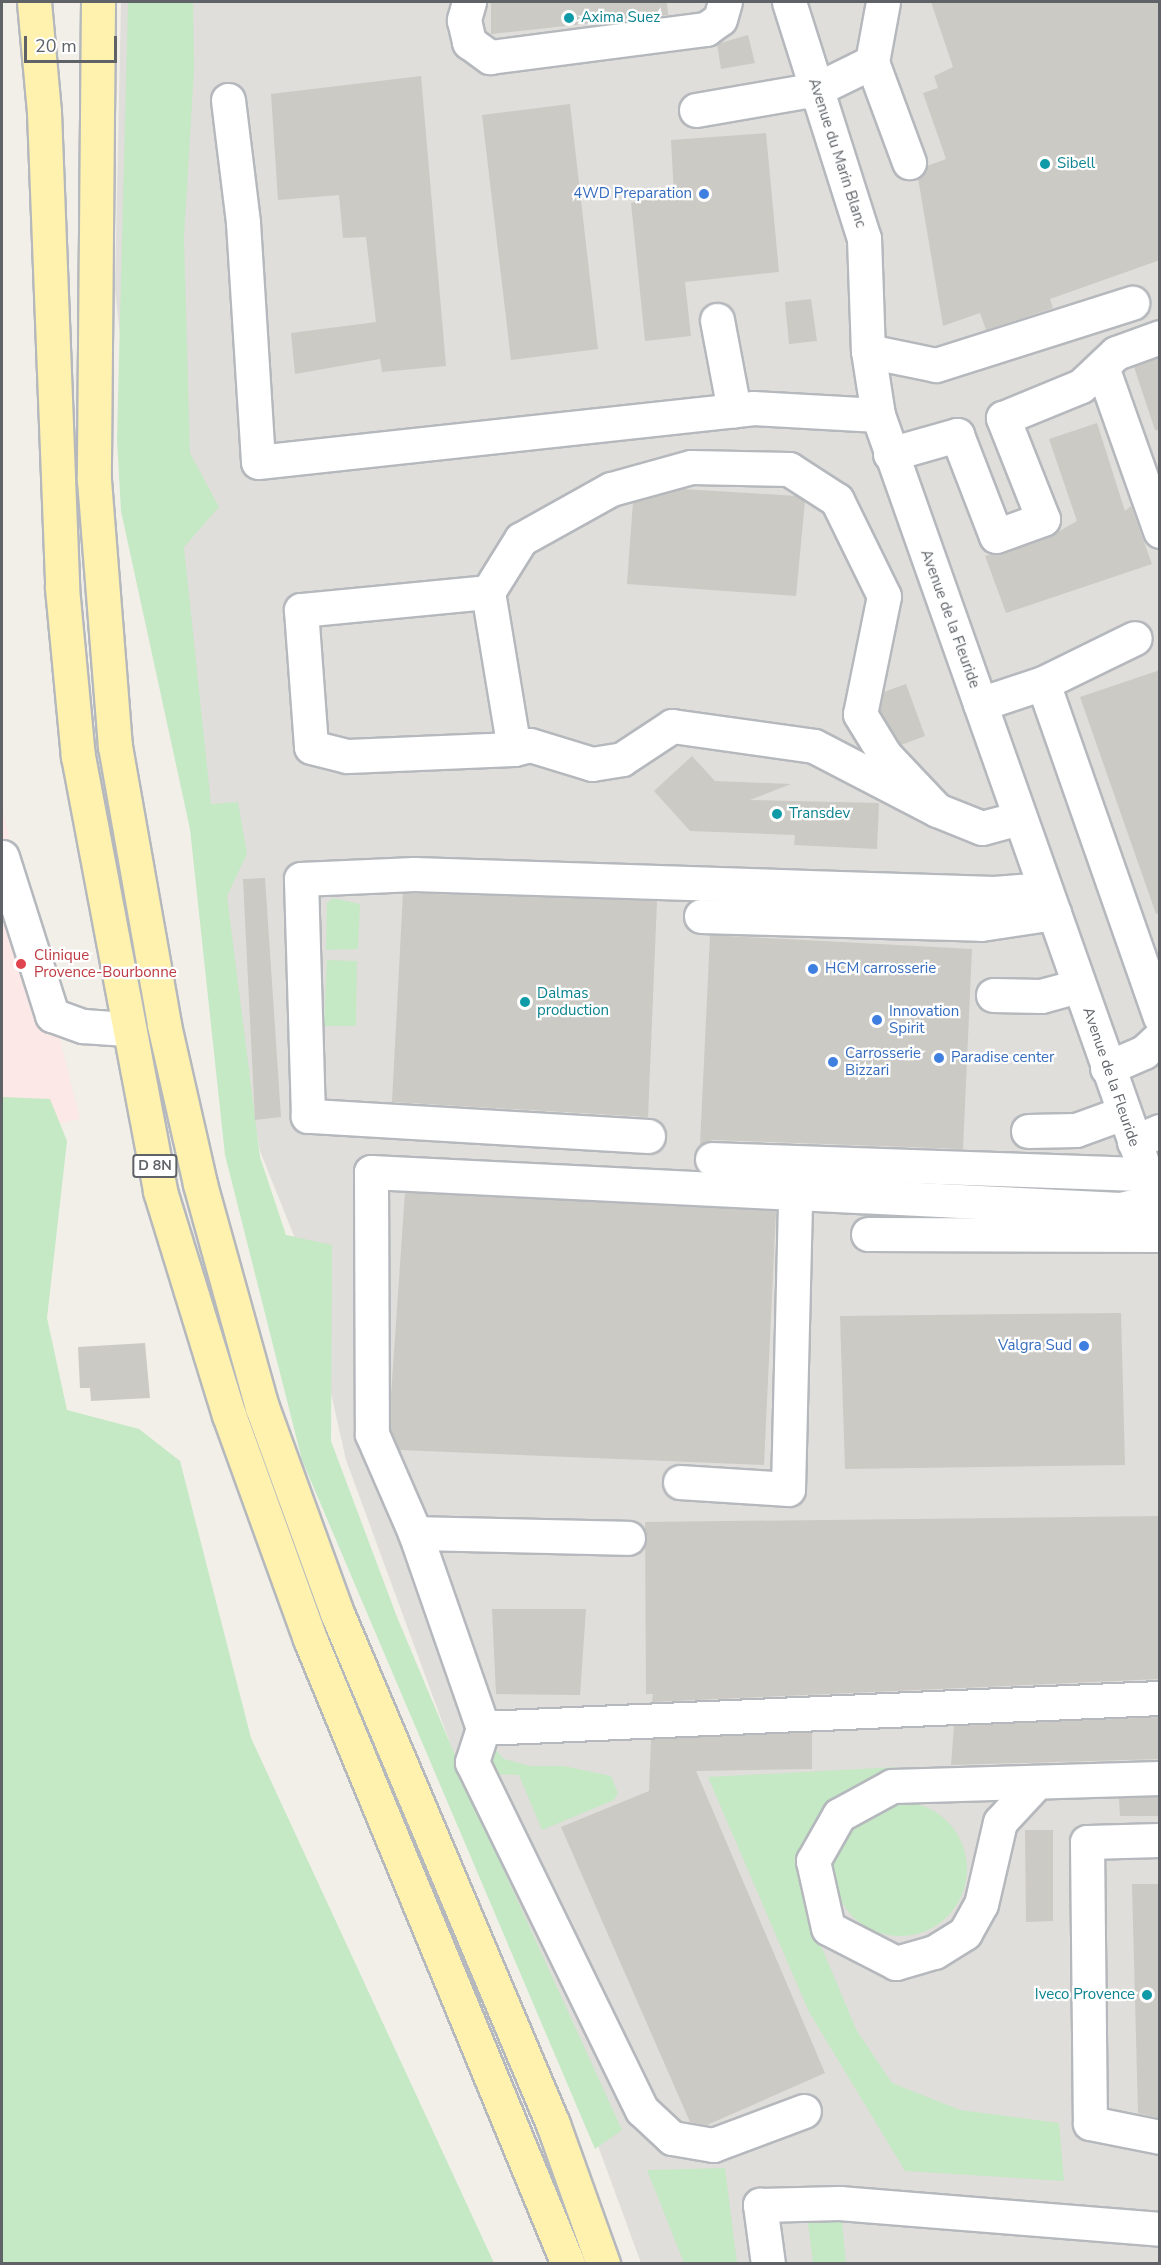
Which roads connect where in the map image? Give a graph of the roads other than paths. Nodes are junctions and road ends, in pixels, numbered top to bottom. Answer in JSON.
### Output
{"nodes":[{"id":1,"x":34,"y":2,"type":"edge"},
{"id":2,"x":98,"y":2,"type":"edge"},
{"id":3,"x":469,"y":2,"type":"edge"},
{"id":4,"x":725,"y":2,"type":"edge"},
{"id":5,"x":789,"y":2,"type":"edge"},
{"id":6,"x":883,"y":2,"type":"edge"},
{"id":7,"x":872,"y":62,"type":"junction"},
{"id":8,"x":817,"y":89,"type":"junction"},
{"id":9,"x":228,"y":100,"type":"dead end"},
{"id":10,"x":696,"y":110,"type":"dead end"},
{"id":11,"x":909,"y":162,"type":"dead end"},
{"id":12,"x":1132,"y":303,"type":"dead end"},
{"id":13,"x":717,"y":320,"type":"dead end"},
{"id":14,"x":1160,"y":337,"type":"edge"},
{"id":15,"x":868,"y":351,"type":"junction"},
{"id":16,"x":1102,"y":367,"type":"junction"},
{"id":17,"x":734,"y":410,"type":"junction"},
{"id":18,"x":878,"y":415,"type":"junction"},
{"id":19,"x":1003,"y":418,"type":"junction"},
{"id":20,"x":957,"y":435,"type":"junction"},
{"id":21,"x":890,"y":454,"type":"junction"},
{"id":22,"x":1160,"y":531,"type":"edge"},
{"id":23,"x":488,"y":592,"type":"junction"},
{"id":24,"x":1135,"y":638,"type":"dead end"},
{"id":25,"x":1043,"y":683,"type":"junction"},
{"id":26,"x":980,"y":704,"type":"junction"},
{"id":27,"x":514,"y":749,"type":"junction"},
{"id":28,"x":937,"y":810,"type":"junction"},
{"id":29,"x":1020,"y":818,"type":"junction"},
{"id":30,"x":2,"y":857,"type":"edge"},
{"id":31,"x":1050,"y":901,"type":"junction"},
{"id":32,"x":701,"y":916,"type":"dead end"},
{"id":33,"x":1079,"y":986,"type":"junction"},
{"id":34,"x":993,"y":995,"type":"dead end"},
{"id":35,"x":1160,"y":1017,"type":"edge"},
{"id":36,"x":126,"y":1029,"type":"junction"},
{"id":37,"x":1160,"y":1037,"type":"edge"},
{"id":38,"x":1107,"y":1068,"type":"junction"},
{"id":39,"x":1139,"y":1129,"type":"edge"},
{"id":40,"x":1028,"y":1131,"type":"dead end"},
{"id":41,"x":648,"y":1136,"type":"dead end"},
{"id":42,"x":712,"y":1159,"type":"dead end"},
{"id":43,"x":795,"y":1193,"type":"junction"},
{"id":44,"x":1153,"y":1196,"type":"edge"},
{"id":45,"x":868,"y":1234,"type":"dead end"},
{"id":46,"x":1160,"y":1235,"type":"edge"},
{"id":47,"x":680,"y":1482,"type":"dead end"},
{"id":48,"x":415,"y":1533,"type":"junction"},
{"id":49,"x":628,"y":1538,"type":"dead end"},
{"id":50,"x":1160,"y":1698,"type":"edge"},
{"id":51,"x":483,"y":1728,"type":"junction"},
{"id":52,"x":1160,"y":1778,"type":"edge"},
{"id":53,"x":1037,"y":1782,"type":"junction"},
{"id":54,"x":1160,"y":1840,"type":"edge"},
{"id":55,"x":804,"y":2111,"type":"dead end"},
{"id":56,"x":1160,"y":2137,"type":"edge"},
{"id":57,"x":1160,"y":2229,"type":"edge"},
{"id":58,"x":568,"y":2264,"type":"edge"},
{"id":59,"x":603,"y":2264,"type":"edge"},
{"id":60,"x":768,"y":2264,"type":"edge"}],
"edges":[{"from":1,"to":36,"type":"main road","number":"D 8N"},
{"from":2,"to":59,"type":"main road","number":"D 8N"},
{"from":3,"to":4,"type":"street"},
{"from":5,"to":8,"type":"street","name":"Avenue du Marin Blanc"},
{"from":6,"to":7,"type":"street"},
{"from":7,"to":8,"type":"street"},
{"from":7,"to":11,"type":"street"},
{"from":8,"to":10,"type":"street"},
{"from":8,"to":15,"type":"street","name":"Avenue du Marin Blanc"},
{"from":9,"to":17,"type":"street"},
{"from":12,"to":15,"type":"street"},
{"from":13,"to":17,"type":"street"},
{"from":14,"to":16,"type":"street"},
{"from":15,"to":18,"type":"street","name":"Avenue du Marin Blanc"},
{"from":16,"to":19,"type":"street"},
{"from":16,"to":22,"type":"street"},
{"from":17,"to":18,"type":"street"},
{"from":18,"to":21,"type":"street","name":"Avenue de la Fleuride"},
{"from":19,"to":20,"type":"street"},
{"from":19,"to":20,"type":"street"},
{"from":20,"to":21,"type":"street"},
{"from":21,"to":26,"type":"street","name":"Avenue de la Fleuride"},
{"from":23,"to":27,"type":"street"},
{"from":23,"to":27,"type":"street"},
{"from":23,"to":28,"type":"street"},
{"from":24,"to":25,"type":"street"},
{"from":25,"to":26,"type":"street"},
{"from":25,"to":35,"type":"street"},
{"from":26,"to":29,"type":"street","name":"Avenue de la Fleuride"},
{"from":27,"to":28,"type":"street"},
{"from":28,"to":29,"type":"street"},
{"from":29,"to":31,"type":"street","name":"Avenue de la Fleuride"},
{"from":30,"to":36,"type":"street"},
{"from":31,"to":32,"type":"street"},
{"from":31,"to":33,"type":"street","name":"Avenue de la Fleuride"},
{"from":31,"to":41,"type":"street"},
{"from":33,"to":34,"type":"street"},
{"from":33,"to":38,"type":"street","name":"Avenue de la Fleuride"},
{"from":36,"to":58,"type":"main road","number":"D 8N"},
{"from":37,"to":38,"type":"street"},
{"from":38,"to":39,"type":"street","name":"Avenue de la Fleuride"},
{"from":39,"to":40,"type":"street"},
{"from":39,"to":44,"type":"street","name":"Avenue de la Fleuride"},
{"from":42,"to":44,"type":"street"},
{"from":43,"to":44,"type":"street"},
{"from":43,"to":47,"type":"street"},
{"from":43,"to":48,"type":"street"},
{"from":45,"to":46,"type":"street"},
{"from":48,"to":49,"type":"street"},
{"from":48,"to":51,"type":"street"},
{"from":50,"to":51,"type":"street"},
{"from":51,"to":55,"type":"street"},
{"from":52,"to":53,"type":"street"},
{"from":53,"to":53,"type":"street"},
{"from":54,"to":56,"type":"street"},
{"from":57,"to":60,"type":"street"}]}
